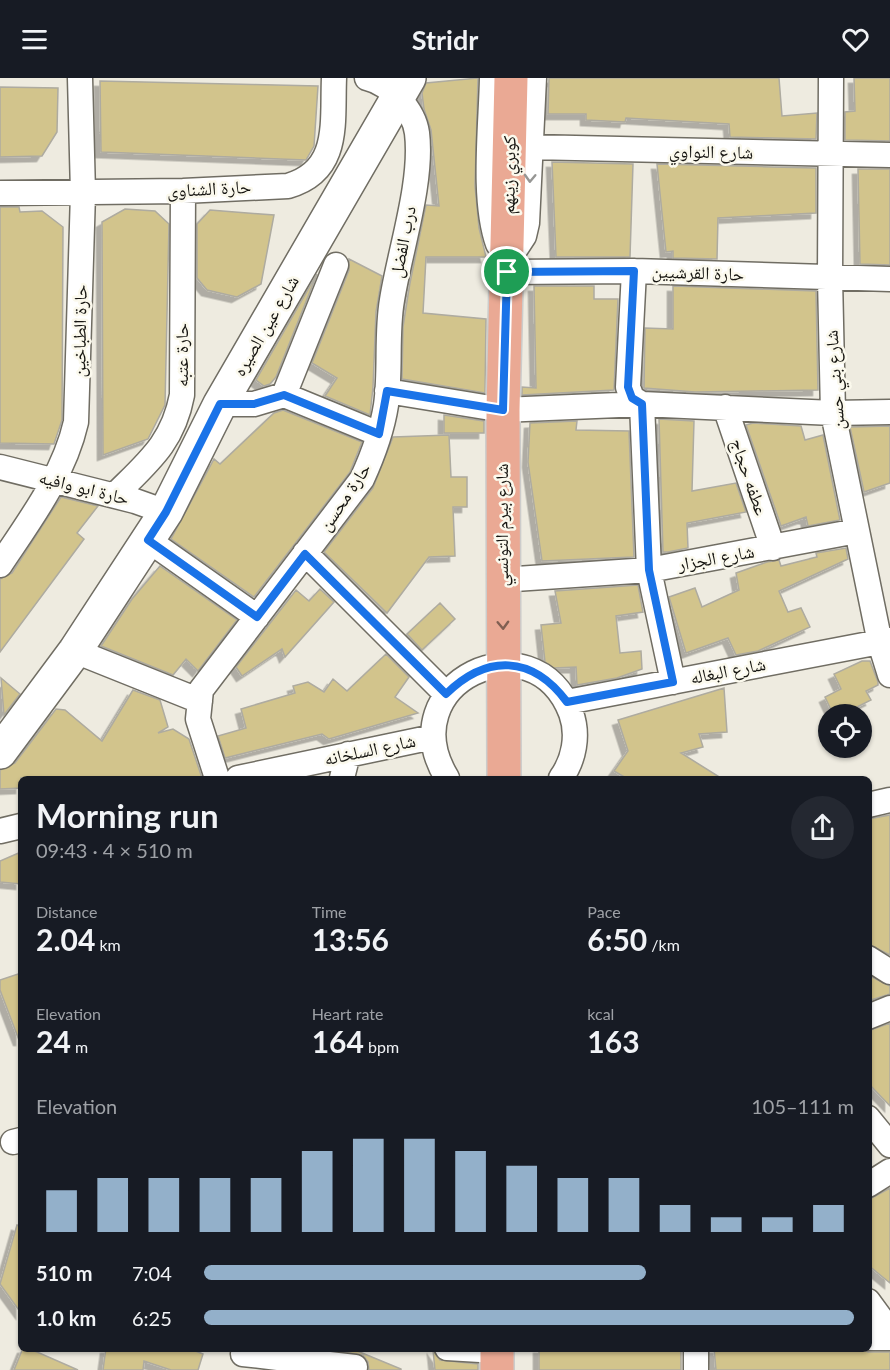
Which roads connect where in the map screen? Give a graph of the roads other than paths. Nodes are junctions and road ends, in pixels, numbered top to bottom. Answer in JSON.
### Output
{"nodes":[{"id":1,"x":80,"y":78,"type":"edge"},
{"id":2,"x":334,"y":78,"type":"edge"},
{"id":3,"x":367,"y":78,"type":"edge"},
{"id":4,"x":492,"y":78,"type":"edge"},
{"id":5,"x":511,"y":78,"type":"edge"},
{"id":6,"x":534,"y":78,"type":"edge"},
{"id":7,"x":831,"y":78,"type":"edge"},
{"id":8,"x":404,"y":89,"type":"edge"},
{"id":9,"x":531,"y":147,"type":"junction"},
{"id":10,"x":829,"y":155,"type":"junction"},
{"id":11,"x":890,"y":155,"type":"edge"},
{"id":12,"x":183,"y":191,"type":"junction"},
{"id":13,"x":0,"y":194,"type":"edge"},
{"id":14,"x":83,"y":194,"type":"junction"},
{"id":15,"x":336,"y":265,"type":"dead end"},
{"id":16,"x":507,"y":267,"type":"junction"},
{"id":17,"x":634,"y":271,"type":"junction"},
{"id":18,"x":830,"y":278,"type":"junction"},
{"id":19,"x":890,"y":279,"type":"edge"},
{"id":20,"x":387,"y":391,"type":"junction"},
{"id":21,"x":284,"y":395,"type":"junction"},
{"id":22,"x":220,"y":404,"type":"junction"},
{"id":23,"x":642,"y":404,"type":"junction"},
{"id":24,"x":725,"y":407,"type":"junction"},
{"id":25,"x":503,"y":410,"type":"junction"},
{"id":26,"x":833,"y":412,"type":"junction"},
{"id":27,"x":890,"y":412,"type":"edge"},
{"id":28,"x":379,"y":434,"type":"junction"},
{"id":29,"x":0,"y":467,"type":"edge"},
{"id":30,"x":55,"y":480,"type":"junction"},
{"id":31,"x":115,"y":495,"type":"junction"},
{"id":32,"x":166,"y":512,"type":"junction"},
{"id":33,"x":857,"y":531,"type":"junction"},
{"id":34,"x":148,"y":540,"type":"junction"},
{"id":35,"x":7,"y":543,"type":"edge"},
{"id":36,"x":773,"y":548,"type":"junction"},
{"id":37,"x":305,"y":554,"type":"junction"},
{"id":38,"x":0,"y":565,"type":"edge"},
{"id":39,"x":649,"y":570,"type":"junction"},
{"id":40,"x":502,"y":580,"type":"junction"},
{"id":41,"x":257,"y":617,"type":"junction"},
{"id":42,"x":885,"y":641,"type":"edge"},
{"id":43,"x":75,"y":651,"type":"junction"},
{"id":44,"x":505,"y":665,"type":"junction"},
{"id":45,"x":890,"y":675,"type":"edge"},
{"id":46,"x":673,"y":682,"type":"junction"},
{"id":47,"x":446,"y":694,"type":"junction"},
{"id":48,"x":200,"y":701,"type":"junction"},
{"id":49,"x":567,"y":702,"type":"junction"},
{"id":50,"x":433,"y":737,"type":"junction"},
{"id":51,"x":0,"y":752,"type":"edge"},
{"id":52,"x":344,"y":772,"type":"edge"},
{"id":53,"x":216,"y":776,"type":"edge"},
{"id":54,"x":273,"y":776,"type":"edge"},
{"id":55,"x":446,"y":776,"type":"edge"},
{"id":56,"x":504,"y":776,"type":"edge"},
{"id":57,"x":568,"y":776,"type":"edge"},
{"id":58,"x":890,"y":800,"type":"edge"},
{"id":59,"x":872,"y":804,"type":"edge"},
{"id":60,"x":18,"y":827,"type":"edge"},
{"id":61,"x":0,"y":831,"type":"edge"},
{"id":62,"x":872,"y":961,"type":"edge"},
{"id":63,"x":890,"y":972,"type":"edge"},
{"id":64,"x":890,"y":1008,"type":"edge"},
{"id":65,"x":872,"y":1015,"type":"edge"},
{"id":66,"x":872,"y":1123,"type":"edge"},
{"id":67,"x":890,"y":1145,"type":"edge"},
{"id":68,"x":890,"y":1171,"type":"edge"},
{"id":69,"x":872,"y":1182,"type":"edge"},
{"id":70,"x":872,"y":1338,"type":"edge"},
{"id":71,"x":890,"y":1338,"type":"edge"},
{"id":72,"x":469,"y":1352,"type":"edge"},
{"id":73,"x":696,"y":1352,"type":"edge"},
{"id":74,"x":243,"y":1354,"type":"dead end"},
{"id":75,"x":497,"y":1357,"type":"edge"},
{"id":76,"x":355,"y":1362,"type":"edge"},
{"id":77,"x":696,"y":1370,"type":"edge"}],
"edges":[{"from":1,"to":14,"type":"street","name":"حارة الطباخين"},
{"from":2,"to":12,"type":"street","name":"حارة الشناوى"},
{"from":3,"to":8,"type":"street","name":"درب الفضل"},
{"from":4,"to":16,"type":"street","name":"شارع بيرم التونسي"},
{"from":5,"to":16,"type":"main road","name":"كوبري زينهم"},
{"from":6,"to":9,"type":"street"},
{"from":7,"to":10,"type":"street","name":"شارع بني حسن"},
{"from":8,"to":20,"type":"street","name":"درب الفضل"},
{"from":8,"to":22,"type":"street","name":"شارع عين الصيره"},
{"from":9,"to":10,"type":"street","name":"شارع النواوي"},
{"from":9,"to":16,"type":"street","one_way":true},
{"from":10,"to":11,"type":"street","name":"شارع النواوي"},
{"from":10,"to":18,"type":"street","name":"شارع بني حسن"},
{"from":12,"to":14,"type":"street","name":"حارة الشناوى"},
{"from":12,"to":31,"type":"street","name":"حارة عتبه"},
{"from":13,"to":14,"type":"street","name":"حارة الشناوى"},
{"from":14,"to":30,"type":"street","name":"حارة الطباخين"},
{"from":15,"to":21,"type":"street"},
{"from":16,"to":17,"type":"street","name":"حارة القرشيين"},
{"from":16,"to":25,"type":"main road","name":"شارع بيرم التونسي"},
{"from":17,"to":18,"type":"street","name":"حارة القرشيين"},
{"from":17,"to":23,"type":"street"},
{"from":18,"to":19,"type":"street","name":"حارة القرشيين"},
{"from":18,"to":26,"type":"street","name":"شارع بني حسن"},
{"from":20,"to":25,"type":"street"},
{"from":20,"to":28,"type":"street","name":"حارة محسن"},
{"from":21,"to":22,"type":"street"},
{"from":21,"to":28,"type":"street"},
{"from":22,"to":32,"type":"street","name":"شارع عين الصيره"},
{"from":23,"to":24,"type":"street"},
{"from":23,"to":25,"type":"street"},
{"from":23,"to":39,"type":"street"},
{"from":24,"to":26,"type":"street"},
{"from":24,"to":36,"type":"street","name":"عطفه حجاج"},
{"from":25,"to":40,"type":"main road","name":"شارع بيرم التونسي"},
{"from":26,"to":27,"type":"street"},
{"from":26,"to":33,"type":"street","name":"شارع بني حسن"},
{"from":28,"to":37,"type":"street","name":"حارة محسن"},
{"from":29,"to":30,"type":"street","name":"حارة ابو وافيه"},
{"from":30,"to":31,"type":"street","name":"حارة ابو وافيه"},
{"from":30,"to":35,"type":"street","name":"حارة الطباخين"},
{"from":31,"to":32,"type":"street","name":"حارة ابو وافيه"},
{"from":32,"to":34,"type":"street","name":"شارع عين الصيره"},
{"from":33,"to":36,"type":"street","name":"شارع الجزار"},
{"from":33,"to":42,"type":"street","name":"شارع بني حسن"},
{"from":34,"to":41,"type":"street"},
{"from":34,"to":43,"type":"street","name":"شارع عين الصيره"},
{"from":35,"to":38,"type":"street","name":"حارة الطباخين"},
{"from":36,"to":39,"type":"street","name":"شارع الجزار"},
{"from":37,"to":41,"type":"street","name":"حارة محسن"},
{"from":37,"to":47,"type":"street"},
{"from":39,"to":40,"type":"street","name":"شارع الجزار"},
{"from":39,"to":46,"type":"street"},
{"from":40,"to":44,"type":"main road","name":"شارع بيرم التونسي","one_way":true},
{"from":41,"to":48,"type":"street","name":"حارة محسن"},
{"from":42,"to":45,"type":"street","name":"شارع بني حسن"},
{"from":42,"to":46,"type":"street","name":"شارع البغاله"},
{"from":43,"to":48,"type":"street"},
{"from":43,"to":51,"type":"street","name":"شارع عين الصيره"},
{"from":44,"to":47,"type":"street"},
{"from":44,"to":49,"type":"street"},
{"from":44,"to":56,"type":"main road","name":"شارع بيرم التونسي"},
{"from":46,"to":49,"type":"street","name":"شارع البغاله"},
{"from":47,"to":50,"type":"street"},
{"from":48,"to":53,"type":"street","name":"حارة محسن"},
{"from":49,"to":57,"type":"street"},
{"from":50,"to":52,"type":"street","name":"شارع السلخانه"},
{"from":50,"to":55,"type":"street"},
{"from":52,"to":54,"type":"street","name":"شارع السلخانه"},
{"from":58,"to":59,"type":"street"},
{"from":60,"to":61,"type":"street"},
{"from":62,"to":63,"type":"street"},
{"from":64,"to":65,"type":"street"},
{"from":66,"to":67,"type":"street"},
{"from":68,"to":69,"type":"street"},
{"from":70,"to":71,"type":"street"},
{"from":72,"to":75,"type":"street"},
{"from":73,"to":77,"type":"street"},
{"from":74,"to":76,"type":"street"}]}
